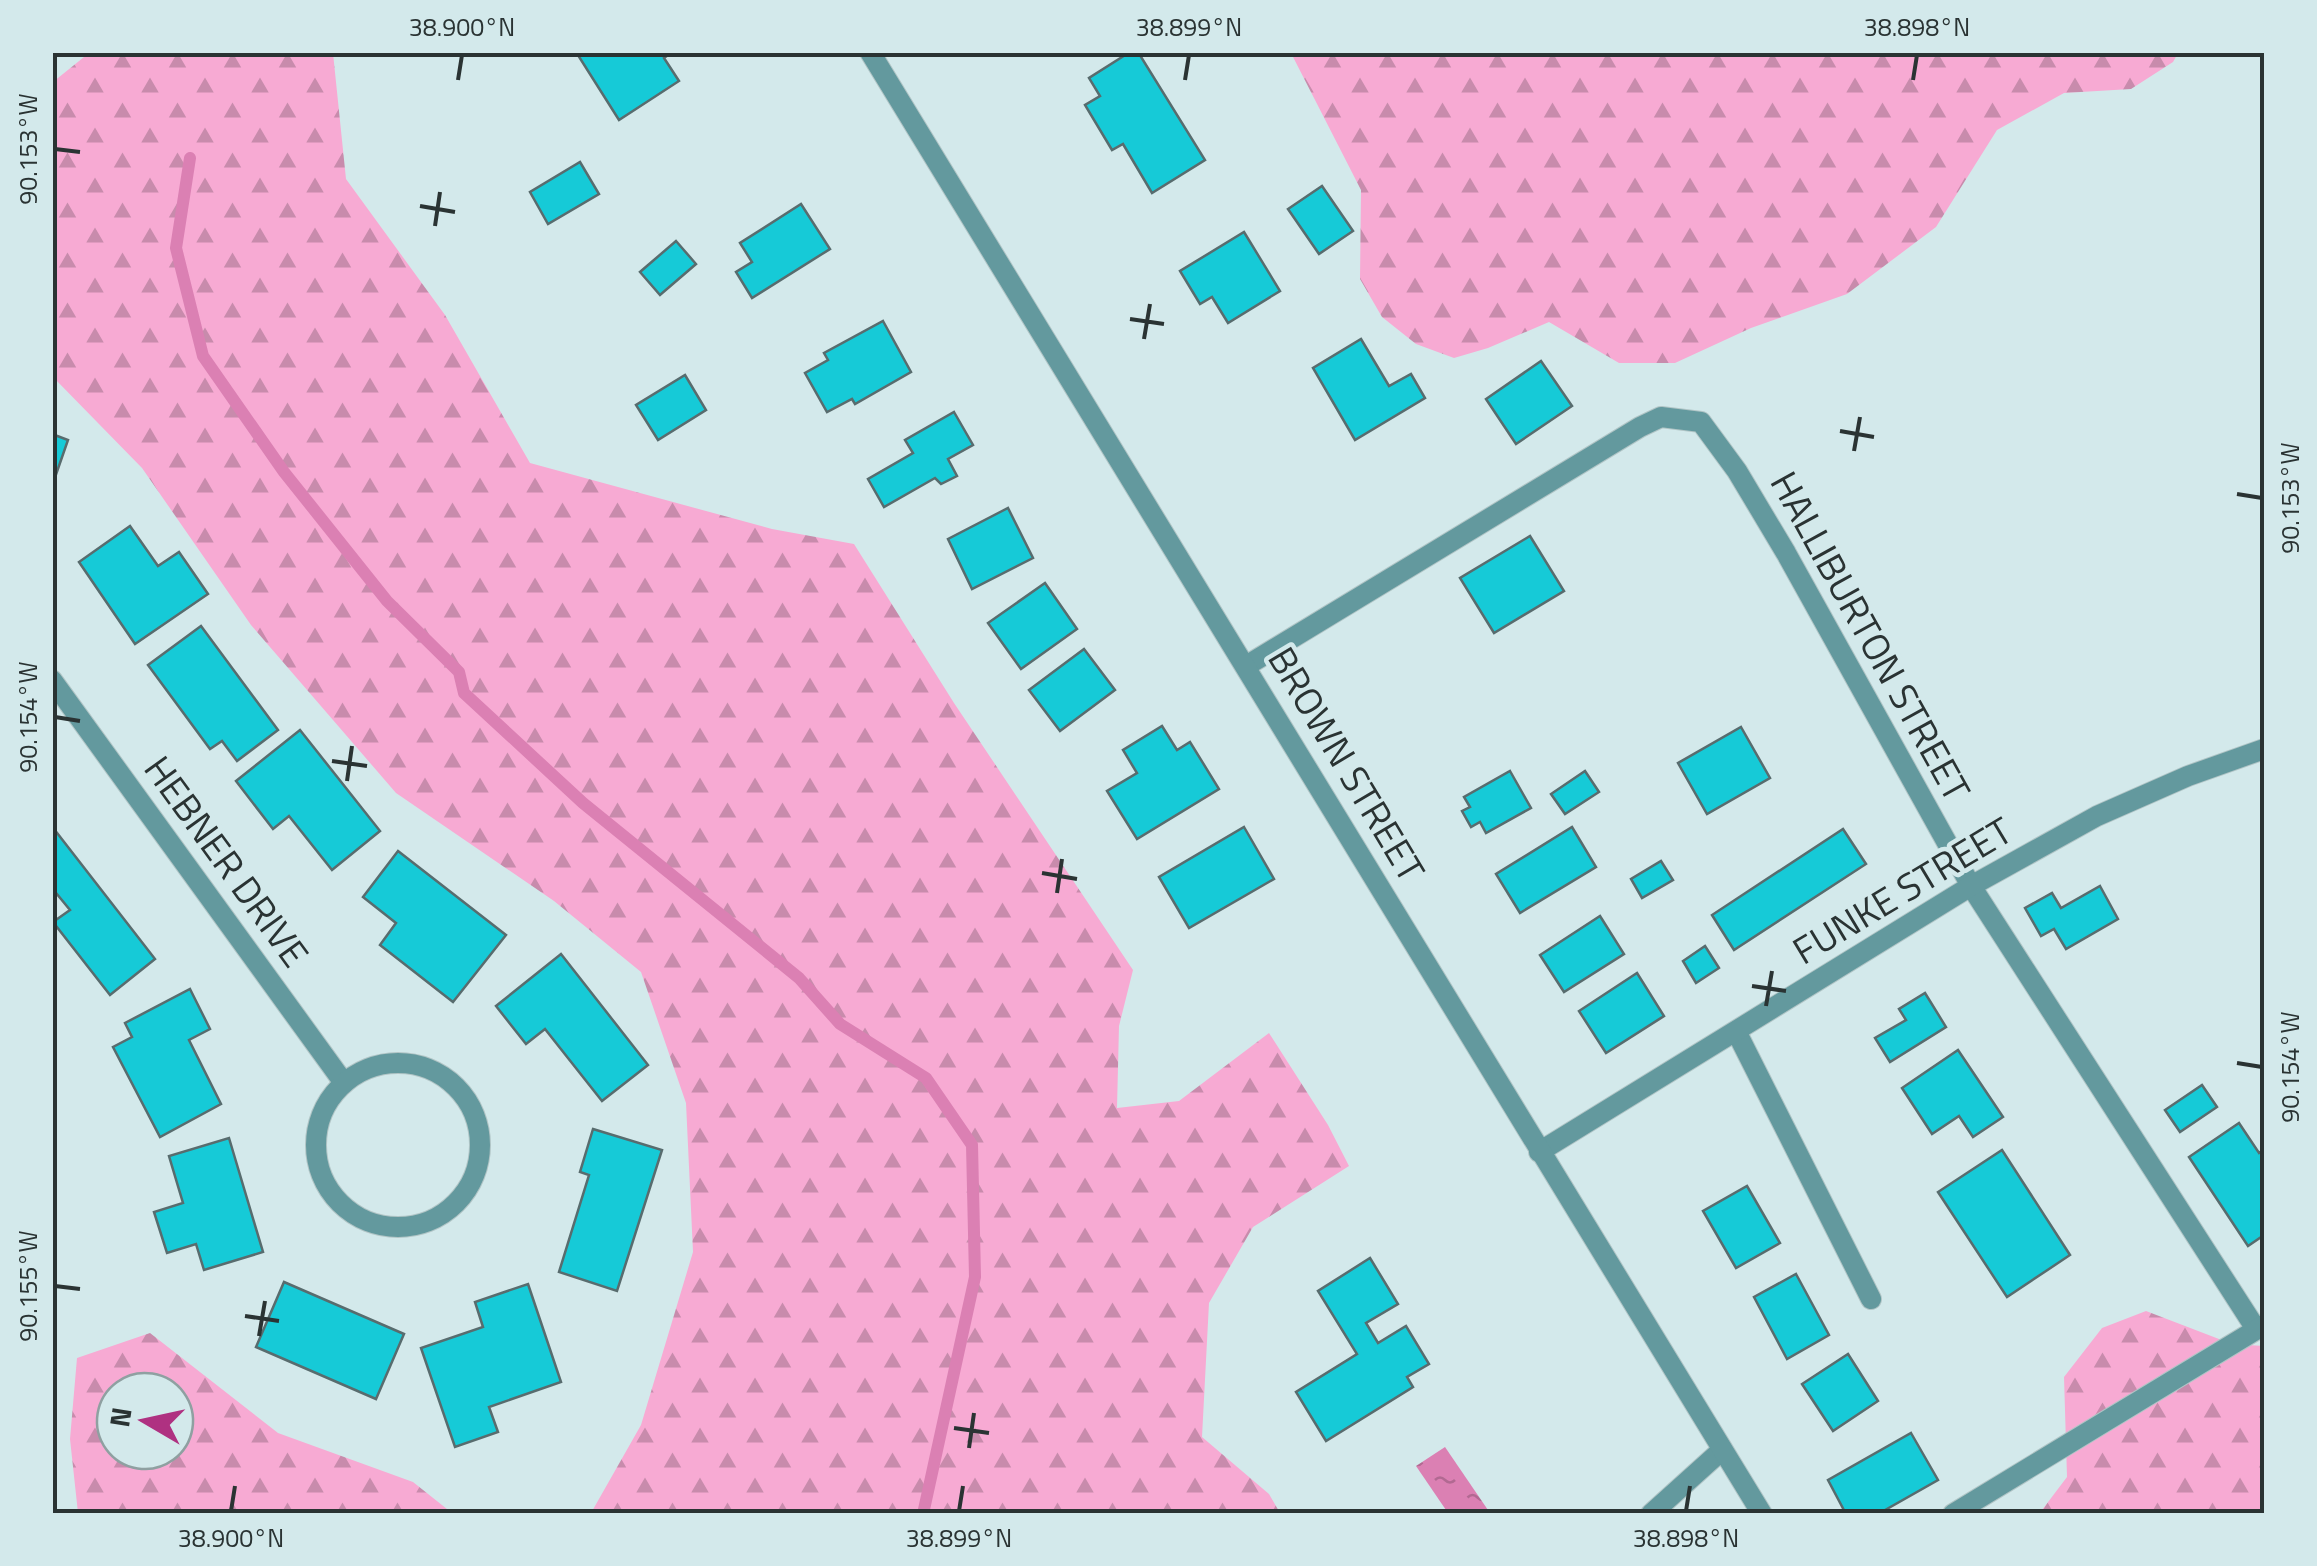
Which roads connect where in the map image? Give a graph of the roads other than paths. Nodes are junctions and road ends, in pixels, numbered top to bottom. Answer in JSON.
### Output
{"nodes":[{"id":1,"x":870,"y":52,"type":"edge"},
{"id":2,"x":1246,"y":666,"type":"junction"},
{"id":3,"x":52,"y":680,"type":"edge"},
{"id":4,"x":2264,"y":750,"type":"edge"},
{"id":5,"x":1971,"y":886,"type":"junction"},
{"id":6,"x":1736,"y":1033,"type":"junction"},
{"id":7,"x":344,"y":1084,"type":"junction"},
{"id":8,"x":1540,"y":1152,"type":"junction"},
{"id":9,"x":1871,"y":1299,"type":"dead end"},
{"id":10,"x":2260,"y":1327,"type":"edge"},
{"id":11,"x":1722,"y":1450,"type":"junction"},
{"id":12,"x":1651,"y":1514,"type":"edge"},
{"id":13,"x":1762,"y":1514,"type":"edge"},
{"id":14,"x":1953,"y":1514,"type":"edge"}],
"edges":[{"from":1,"to":2,"type":"street","name":"BROWN STREET"},
{"from":2,"to":5,"type":"street","name":"HALLIBURTON STREET"},
{"from":2,"to":8,"type":"street","name":"BROWN STREET"},
{"from":3,"to":7,"type":"street","name":"HEBNER DRIVE"},
{"from":4,"to":5,"type":"street","name":"FUNKE STREET"},
{"from":5,"to":6,"type":"street","name":"FUNKE STREET"},
{"from":5,"to":10,"type":"street","name":"HALLIBURTON STREET"},
{"from":6,"to":8,"type":"street","name":"FUNKE STREET"},
{"from":6,"to":9,"type":"street"},
{"from":7,"to":7,"type":"street"},
{"from":8,"to":11,"type":"street","name":"BROWN STREET"},
{"from":10,"to":14,"type":"street"},
{"from":11,"to":12,"type":"street"},
{"from":11,"to":13,"type":"street","name":"BROWN STREET"}]}
